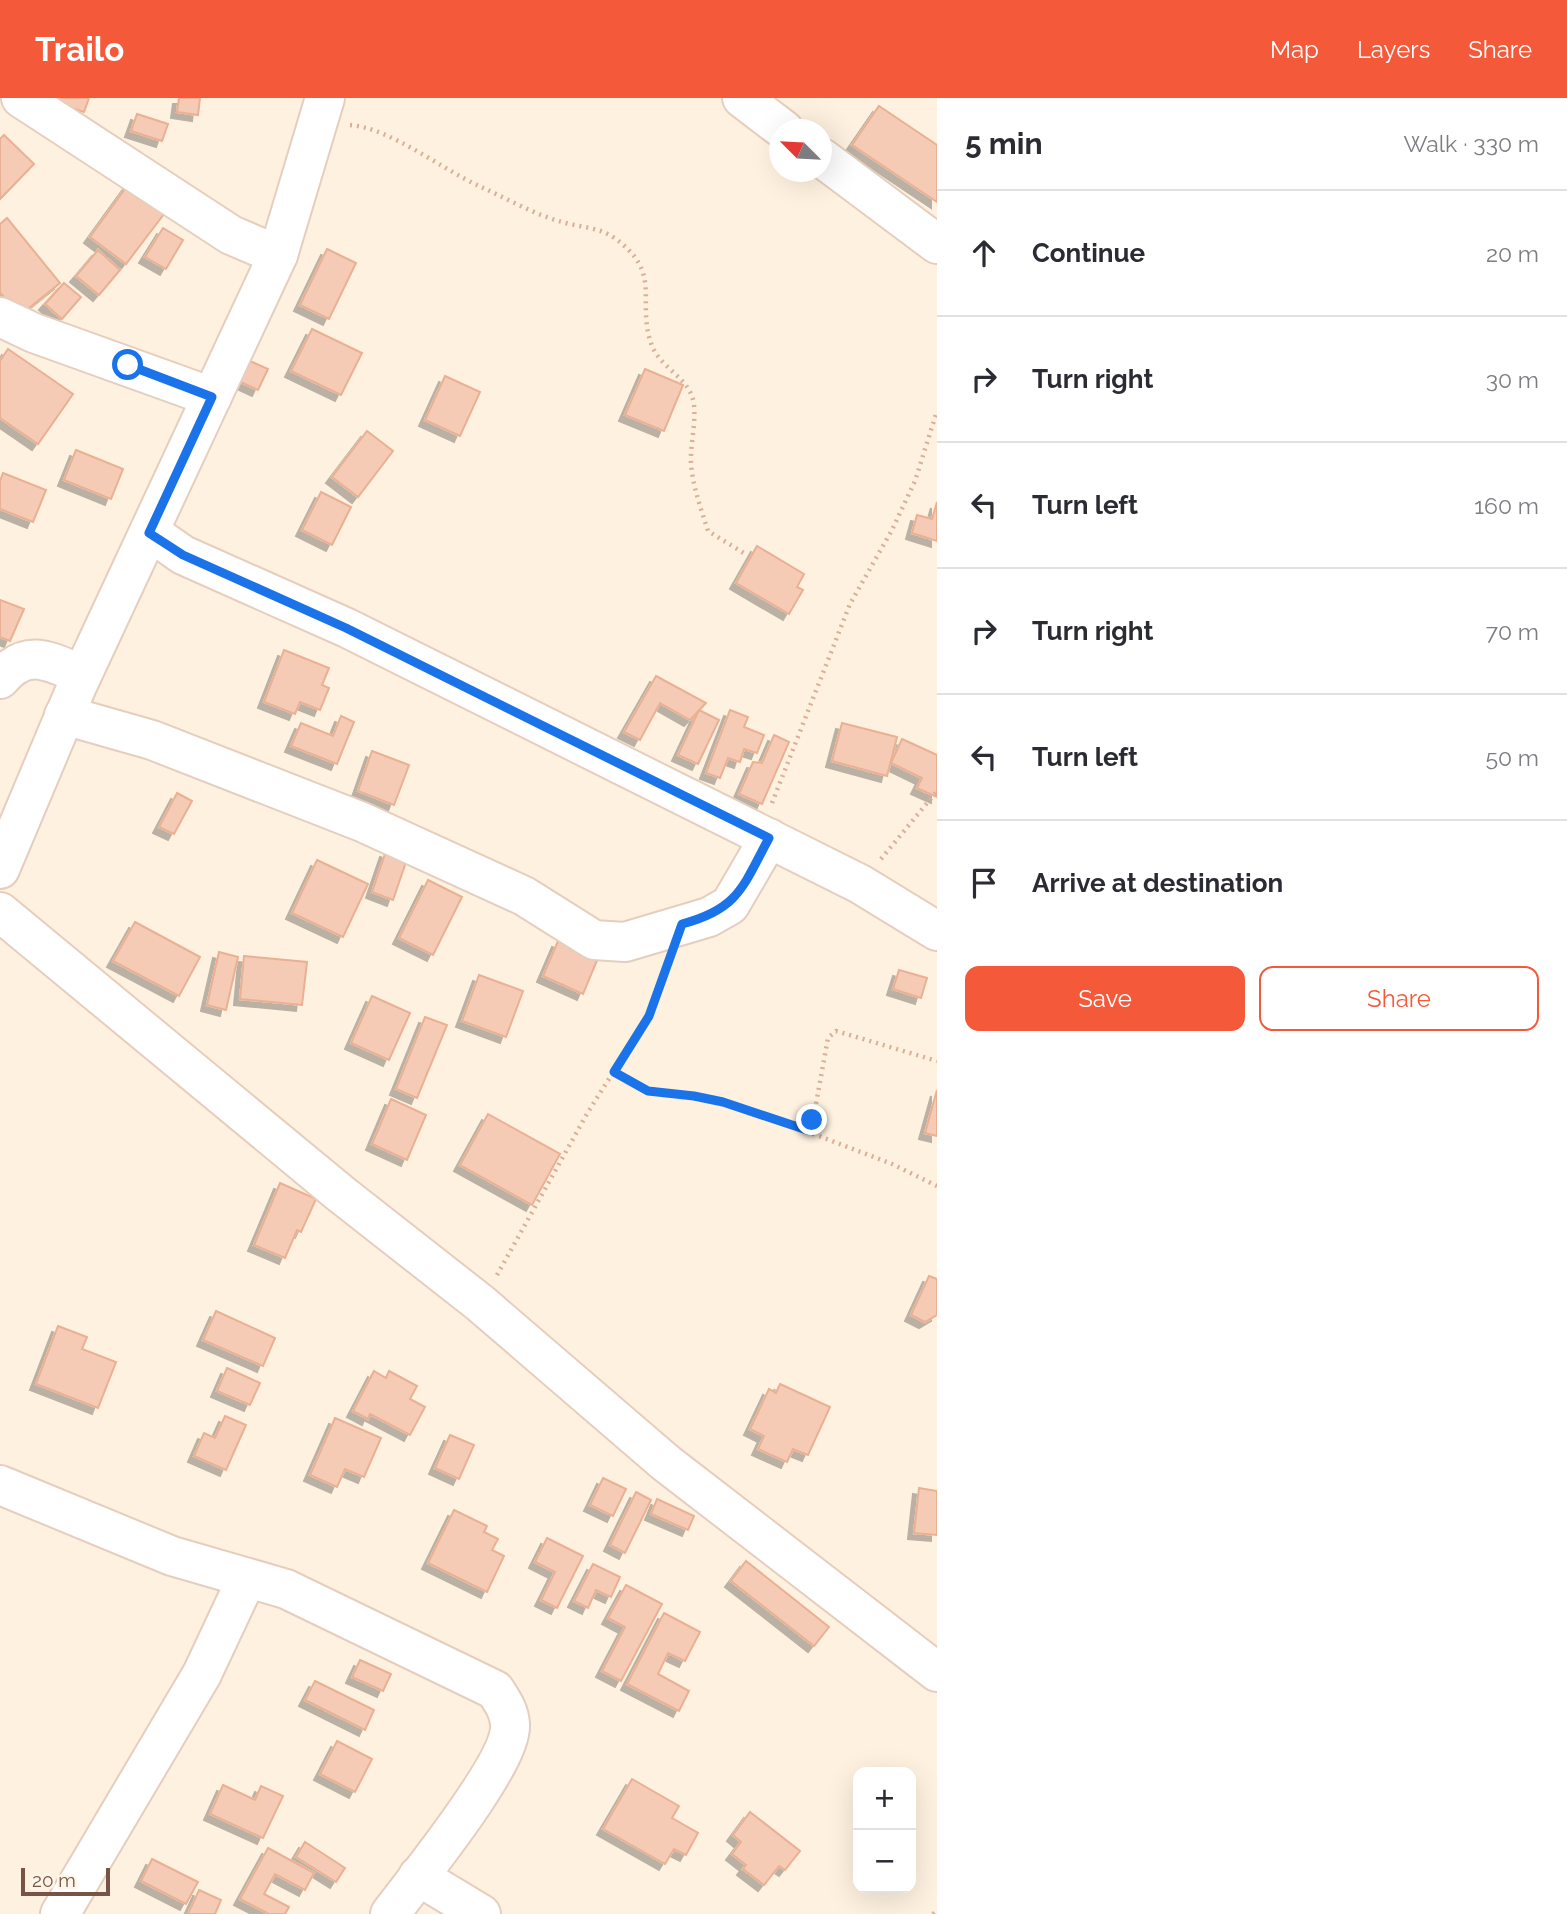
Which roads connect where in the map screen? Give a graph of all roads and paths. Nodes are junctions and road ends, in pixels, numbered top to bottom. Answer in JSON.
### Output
{"nodes":[{"id":1,"x":21,"y":98,"type":"edge"},
{"id":2,"x":741,"y":98,"type":"edge"},
{"id":3,"x":320,"y":115,"type":"edge"},
{"id":4,"x":769,"y":119,"type":"edge"},
{"id":5,"x":832,"y":166,"type":"edge"},
{"id":6,"x":937,"y":244,"type":"edge"},
{"id":7,"x":278,"y":256,"type":"junction"},
{"id":8,"x":0,"y":317,"type":"edge"},
{"id":9,"x":212,"y":397,"type":"junction"},
{"id":10,"x":937,"y":411,"type":"edge"},
{"id":11,"x":149,"y":533,"type":"junction"},
{"id":12,"x":747,"y":555,"type":"dead end"},
{"id":13,"x":82,"y":675,"type":"junction"},
{"id":14,"x":0,"y":679,"type":"edge"},
{"id":15,"x":64,"y":715,"type":"junction"},
{"id":16,"x":937,"y":792,"type":"edge"},
{"id":17,"x":764,"y":835,"type":"junction"},
{"id":18,"x":0,"y":869,"type":"edge"},
{"id":19,"x":860,"y":884,"type":"junction"},
{"id":20,"x":0,"y":912,"type":"edge"},
{"id":21,"x":682,"y":924,"type":"junction"},
{"id":22,"x":937,"y":931,"type":"edge"},
{"id":23,"x":937,"y":1061,"type":"edge"},
{"id":24,"x":614,"y":1072,"type":"junction"},
{"id":25,"x":807,"y":1130,"type":"junction"},
{"id":26,"x":937,"y":1186,"type":"edge"},
{"id":27,"x":480,"y":1303,"type":"junction"},
{"id":28,"x":0,"y":1485,"type":"edge"},
{"id":29,"x":247,"y":1578,"type":"junction"},
{"id":30,"x":936,"y":1670,"type":"edge"},
{"id":31,"x":418,"y":1875,"type":"junction"},
{"id":32,"x":937,"y":1910,"type":"edge"},
{"id":33,"x":60,"y":1914,"type":"edge"},
{"id":34,"x":390,"y":1914,"type":"edge"},
{"id":35,"x":481,"y":1914,"type":"edge"},
{"id":36,"x":933,"y":1914,"type":"edge"}],
"edges":[{"from":1,"to":7,"type":"street"},
{"from":2,"to":4,"type":"street"},
{"from":3,"to":7,"type":"street"},
{"from":3,"to":12,"type":"path"},
{"from":5,"to":6,"type":"street"},
{"from":7,"to":9,"type":"street"},
{"from":8,"to":9,"type":"street"},
{"from":9,"to":11,"type":"street"},
{"from":10,"to":17,"type":"path"},
{"from":11,"to":13,"type":"street"},
{"from":11,"to":17,"type":"street"},
{"from":13,"to":14,"type":"street"},
{"from":13,"to":15,"type":"street"},
{"from":15,"to":18,"type":"street"},
{"from":15,"to":21,"type":"street"},
{"from":16,"to":19,"type":"path"},
{"from":17,"to":19,"type":"street"},
{"from":17,"to":21,"type":"street"},
{"from":19,"to":22,"type":"street"},
{"from":20,"to":27,"type":"street"},
{"from":21,"to":24,"type":"path"},
{"from":23,"to":25,"type":"path"},
{"from":24,"to":25,"type":"path"},
{"from":24,"to":27,"type":"path"},
{"from":25,"to":26,"type":"path"},
{"from":27,"to":30,"type":"street"},
{"from":28,"to":29,"type":"street"},
{"from":29,"to":31,"type":"street"},
{"from":29,"to":33,"type":"street"},
{"from":31,"to":34,"type":"street"},
{"from":31,"to":35,"type":"street"},
{"from":32,"to":36,"type":"path"}]}
